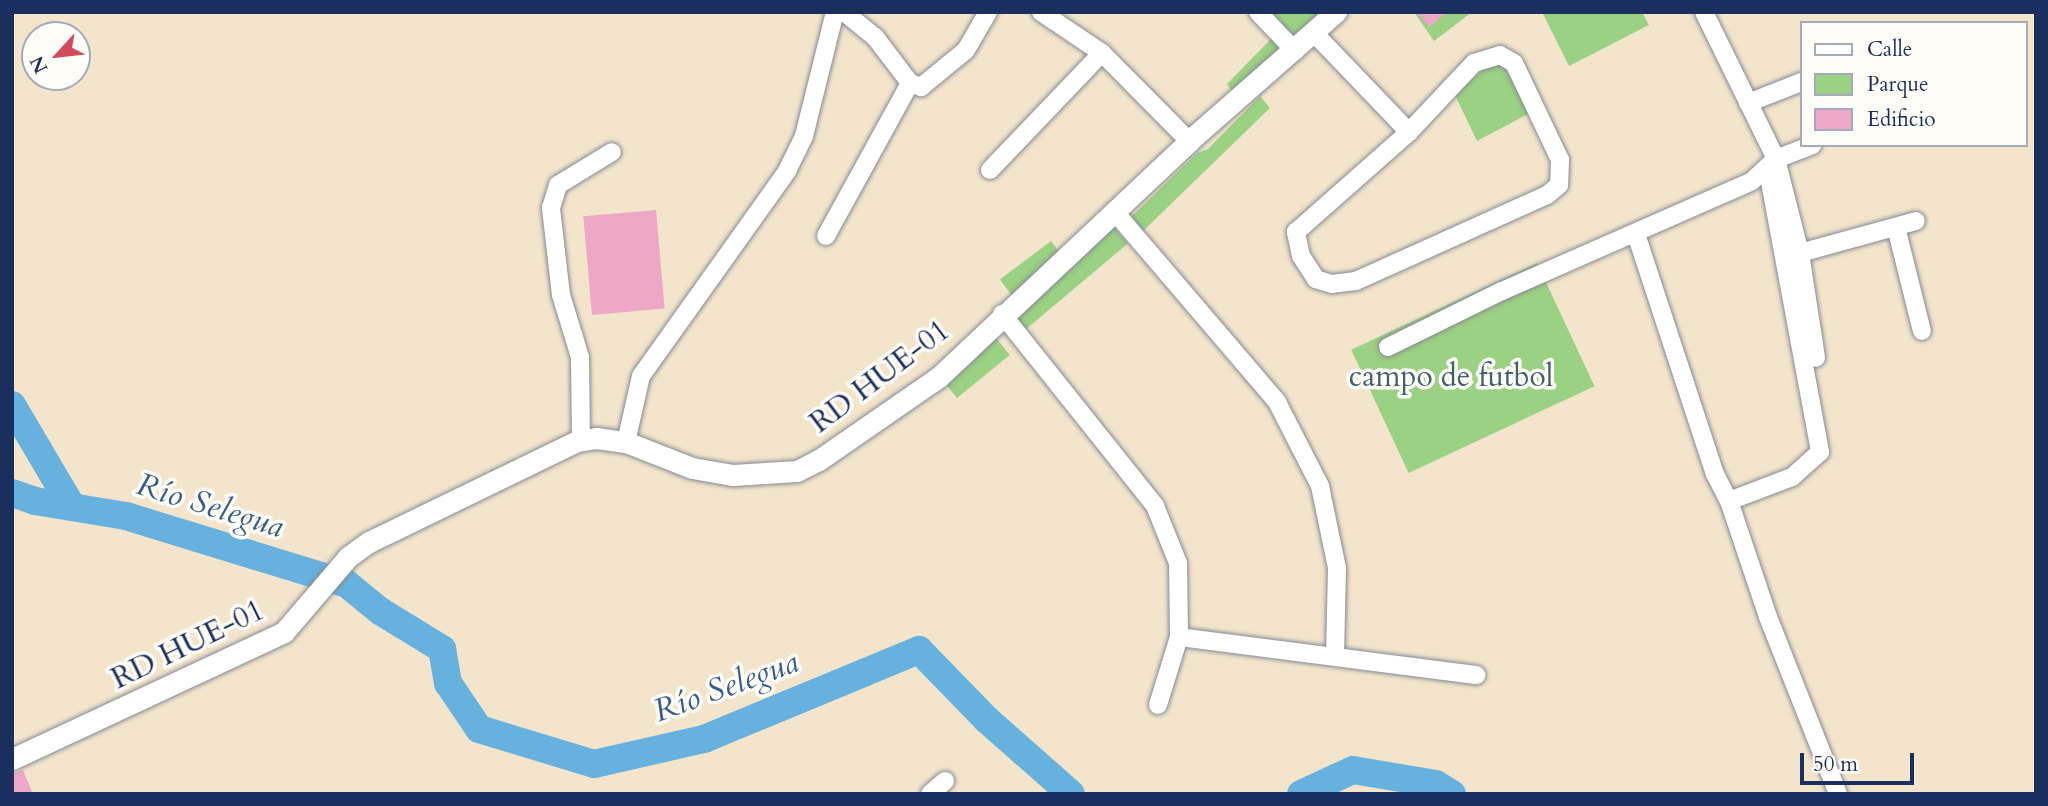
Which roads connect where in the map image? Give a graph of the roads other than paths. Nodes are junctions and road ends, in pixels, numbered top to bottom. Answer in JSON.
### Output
{"nodes":[{"id":1,"x":835,"y":12,"type":"edge"},
{"id":2,"x":988,"y":12,"type":"edge"},
{"id":3,"x":1041,"y":12,"type":"edge"},
{"id":4,"x":1258,"y":12,"type":"edge"},
{"id":5,"x":1336,"y":12,"type":"edge"},
{"id":6,"x":1704,"y":12,"type":"edge"},
{"id":7,"x":852,"y":14,"type":"edge"},
{"id":8,"x":1315,"y":34,"type":"junction"},
{"id":9,"x":1295,"y":51,"type":"junction"},
{"id":10,"x":1102,"y":52,"type":"junction"},
{"id":11,"x":1800,"y":82,"type":"edge"},
{"id":12,"x":910,"y":83,"type":"junction"},
{"id":13,"x":1748,"y":103,"type":"junction"},
{"id":14,"x":1409,"y":132,"type":"junction"},
{"id":15,"x":1189,"y":141,"type":"junction"},
{"id":16,"x":1808,"y":147,"type":"edge"},
{"id":17,"x":612,"y":152,"type":"dead end"},
{"id":18,"x":1772,"y":165,"type":"junction"},
{"id":19,"x":990,"y":170,"type":"dead end"},
{"id":20,"x":1114,"y":211,"type":"junction"},
{"id":21,"x":1916,"y":221,"type":"dead end"},
{"id":22,"x":1896,"y":227,"type":"junction"},
{"id":23,"x":1636,"y":234,"type":"junction"},
{"id":24,"x":826,"y":236,"type":"dead end"},
{"id":25,"x":1800,"y":253,"type":"junction"},
{"id":26,"x":1002,"y":314,"type":"junction"},
{"id":27,"x":1922,"y":331,"type":"dead end"},
{"id":28,"x":1388,"y":347,"type":"dead end"},
{"id":29,"x":1816,"y":358,"type":"dead end"},
{"id":30,"x":581,"y":441,"type":"junction"},
{"id":31,"x":626,"y":442,"type":"junction"},
{"id":32,"x":1729,"y":501,"type":"junction"},
{"id":33,"x":1179,"y":638,"type":"junction"},
{"id":34,"x":1335,"y":654,"type":"junction"},
{"id":35,"x":1477,"y":675,"type":"dead end"},
{"id":36,"x":1158,"y":705,"type":"dead end"},
{"id":37,"x":12,"y":759,"type":"edge"},
{"id":38,"x":945,"y":781,"type":"dead end"},
{"id":39,"x":930,"y":794,"type":"edge"},
{"id":40,"x":1838,"y":794,"type":"edge"}],
"edges":[{"from":1,"to":31,"type":"street"},
{"from":2,"to":12,"type":"street"},
{"from":3,"to":10,"type":"street"},
{"from":4,"to":9,"type":"street"},
{"from":5,"to":8,"type":"street","name":"RD HUE-01"},
{"from":6,"to":13,"type":"street"},
{"from":7,"to":12,"type":"street"},
{"from":8,"to":9,"type":"street","name":"RD HUE-01"},
{"from":8,"to":14,"type":"street"},
{"from":9,"to":15,"type":"street","name":"RD HUE-01"},
{"from":10,"to":15,"type":"street"},
{"from":10,"to":19,"type":"street"},
{"from":11,"to":13,"type":"street"},
{"from":12,"to":24,"type":"street"},
{"from":13,"to":18,"type":"street"},
{"from":14,"to":14,"type":"street"},
{"from":15,"to":20,"type":"street","name":"RD HUE-01"},
{"from":16,"to":18,"type":"street"},
{"from":17,"to":30,"type":"street"},
{"from":18,"to":23,"type":"street"},
{"from":18,"to":25,"type":"street"},
{"from":18,"to":32,"type":"street"},
{"from":20,"to":26,"type":"street","name":"RD HUE-01"},
{"from":20,"to":34,"type":"street"},
{"from":21,"to":22,"type":"street"},
{"from":22,"to":25,"type":"street"},
{"from":22,"to":27,"type":"street"},
{"from":23,"to":28,"type":"street"},
{"from":23,"to":32,"type":"street"},
{"from":25,"to":29,"type":"street"},
{"from":26,"to":31,"type":"street","name":"RD HUE-01"},
{"from":26,"to":33,"type":"street"},
{"from":30,"to":31,"type":"street","name":"RD HUE-01"},
{"from":30,"to":37,"type":"street","name":"RD HUE-01"},
{"from":32,"to":40,"type":"street"},
{"from":33,"to":34,"type":"street"},
{"from":33,"to":36,"type":"street"},
{"from":34,"to":35,"type":"street"},
{"from":38,"to":39,"type":"street"}]}
